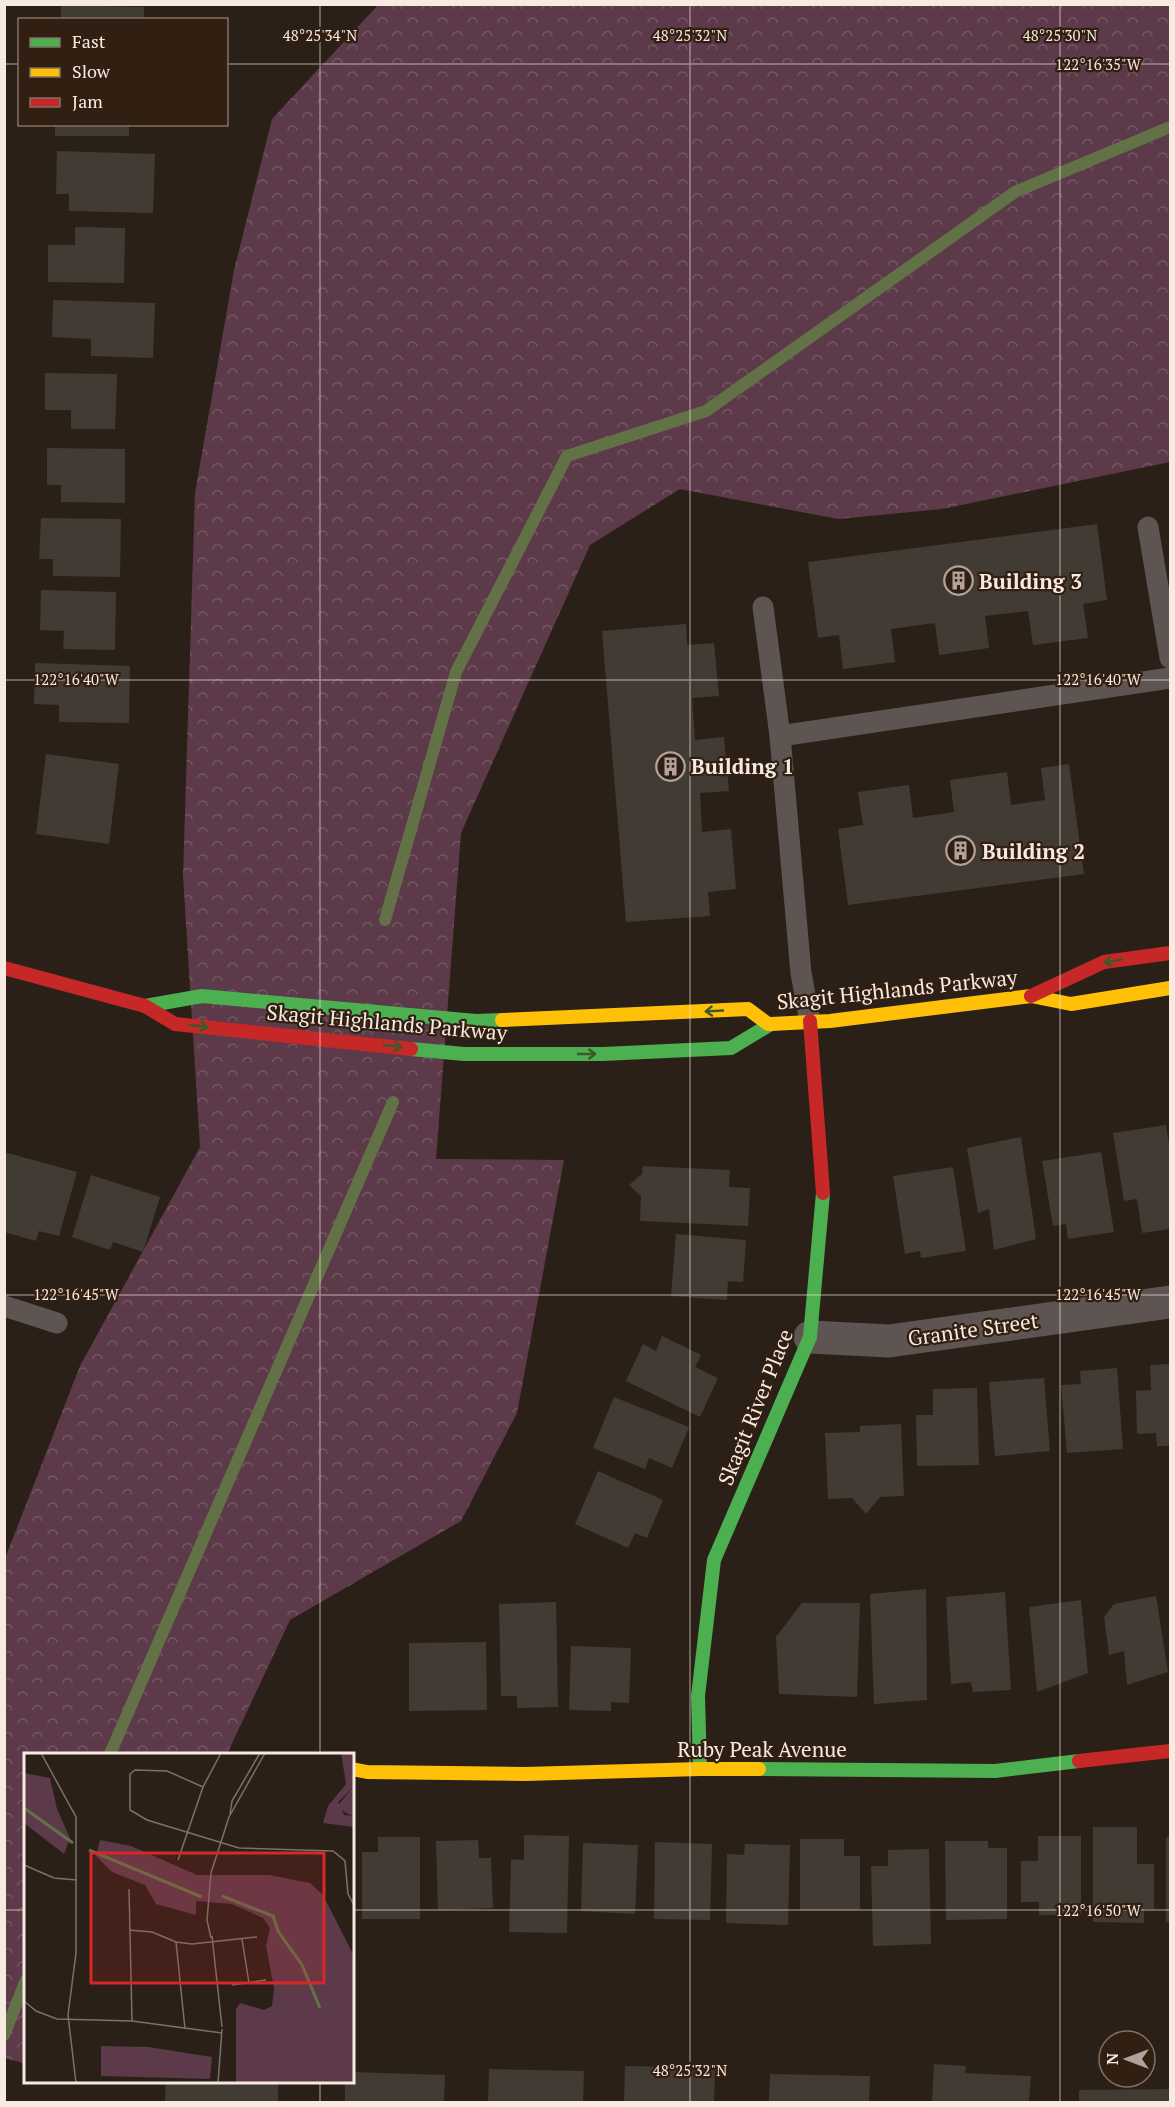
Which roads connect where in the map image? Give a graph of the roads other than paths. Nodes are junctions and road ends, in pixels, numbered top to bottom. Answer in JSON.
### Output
{"nodes":[{"id":1,"x":1148,"y":526,"type":"dead end"},
{"id":2,"x":763,"y":607,"type":"dead end"},
{"id":3,"x":1170,"y":658,"type":"edge"},
{"id":4,"x":1170,"y":678,"type":"edge"},
{"id":5,"x":780,"y":736,"type":"junction"},
{"id":6,"x":1170,"y":953,"type":"edge"},
{"id":7,"x":4,"y":968,"type":"edge"},
{"id":8,"x":1170,"y":988,"type":"edge"},
{"id":9,"x":1031,"y":996,"type":"junction"},
{"id":10,"x":145,"y":1006,"type":"junction"},
{"id":11,"x":810,"y":1020,"type":"junction"},
{"id":12,"x":768,"y":1024,"type":"junction"},
{"id":13,"x":1170,"y":1302,"type":"edge"},
{"id":14,"x":4,"y":1306,"type":"edge"},
{"id":15,"x":57,"y":1323,"type":"dead end"},
{"id":16,"x":810,"y":1337,"type":"junction"},
{"id":17,"x":1170,"y":1750,"type":"edge"},
{"id":18,"x":354,"y":1769,"type":"edge"},
{"id":19,"x":700,"y":1769,"type":"junction"}],
"edges":[{"from":1,"to":3,"type":"lane"},
{"from":2,"to":5,"type":"lane"},
{"from":4,"to":5,"type":"lane"},
{"from":5,"to":11,"type":"lane"},
{"from":6,"to":9,"type":"street","name":"Skagit Highlands Parkway","one_way":true},
{"from":7,"to":10,"type":"street","name":"Skagit Highlands Parkway"},
{"from":8,"to":9,"type":"street","name":"Skagit Highlands Parkway"},
{"from":9,"to":11,"type":"street","name":"Skagit Highlands Parkway"},
{"from":12,"to":10,"type":"street","name":"Skagit Highlands Parkway","one_way":true},
{"from":10,"to":12,"type":"street","name":"Skagit Highlands Parkway","one_way":true},
{"from":11,"to":12,"type":"street","name":"Skagit Highlands Parkway"},
{"from":11,"to":16,"type":"street","name":"Skagit River Place"},
{"from":13,"to":16,"type":"street","name":"Granite Street"},
{"from":14,"to":15,"type":"lane"},
{"from":16,"to":19,"type":"street","name":"Skagit River Place"},
{"from":17,"to":19,"type":"street","name":"Ruby Peak Avenue"},
{"from":18,"to":19,"type":"street","name":"Ruby Peak Avenue"}]}
